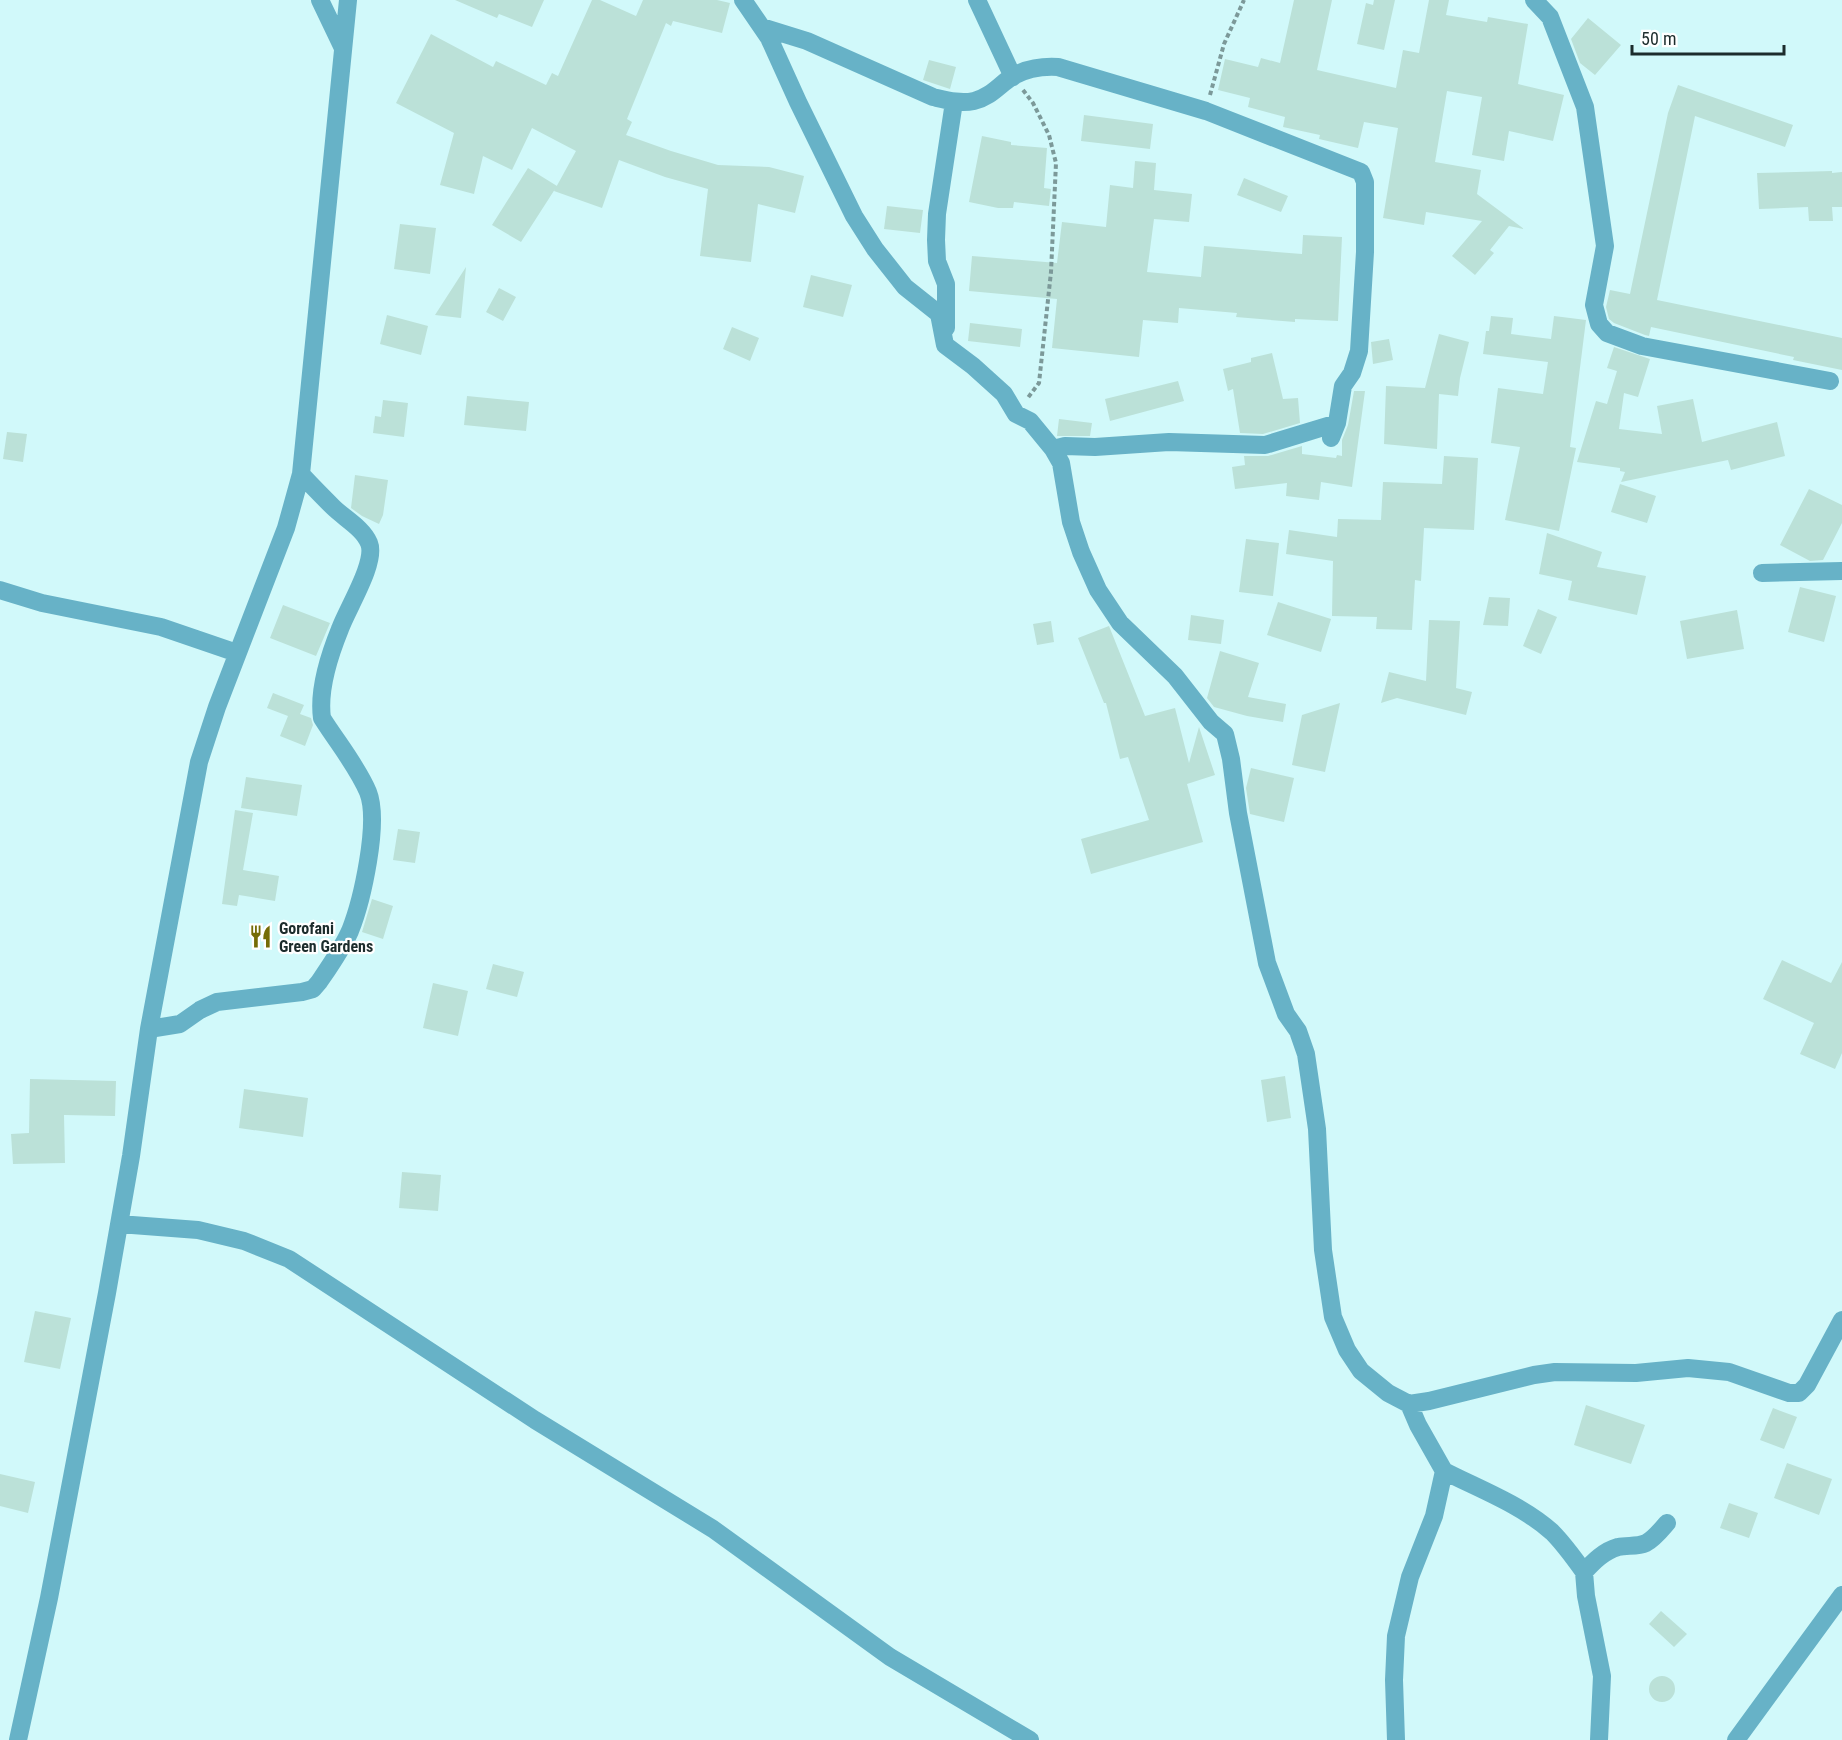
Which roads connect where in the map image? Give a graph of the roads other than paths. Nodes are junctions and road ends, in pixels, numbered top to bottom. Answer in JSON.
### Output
{"nodes":[{"id":1,"x":320,"y":0,"type":"edge"},
{"id":2,"x":348,"y":0,"type":"edge"},
{"id":3,"x":743,"y":0,"type":"edge"},
{"id":4,"x":977,"y":0,"type":"edge"},
{"id":5,"x":1534,"y":0,"type":"edge"},
{"id":6,"x":762,"y":27,"type":"junction"},
{"id":7,"x":342,"y":46,"type":"junction"},
{"id":8,"x":1012,"y":76,"type":"junction"},
{"id":9,"x":954,"y":102,"type":"junction"},
{"id":10,"x":945,"y":345,"type":"junction"},
{"id":11,"x":1830,"y":381,"type":"dead end"},
{"id":12,"x":1059,"y":448,"type":"junction"},
{"id":13,"x":301,"y":474,"type":"junction"},
{"id":14,"x":1842,"y":571,"type":"edge"},
{"id":15,"x":1762,"y":573,"type":"dead end"},
{"id":16,"x":0,"y":590,"type":"edge"},
{"id":17,"x":237,"y":654,"type":"junction"},
{"id":18,"x":149,"y":1029,"type":"junction"},
{"id":19,"x":119,"y":1224,"type":"junction"},
{"id":20,"x":1842,"y":1320,"type":"edge"},
{"id":21,"x":1409,"y":1404,"type":"junction"},
{"id":22,"x":1444,"y":1471,"type":"junction"},
{"id":23,"x":1667,"y":1524,"type":"dead end"},
{"id":24,"x":1584,"y":1572,"type":"junction"},
{"id":25,"x":1842,"y":1595,"type":"edge"},
{"id":26,"x":18,"y":1740,"type":"edge"},
{"id":27,"x":1030,"y":1740,"type":"edge"},
{"id":28,"x":1396,"y":1740,"type":"edge"},
{"id":29,"x":1599,"y":1740,"type":"edge"},
{"id":30,"x":1736,"y":1740,"type":"edge"}],
"edges":[{"from":1,"to":7,"type":"street"},
{"from":2,"to":7,"type":"street"},
{"from":3,"to":6,"type":"street"},
{"from":4,"to":8,"type":"street"},
{"from":5,"to":11,"type":"street"},
{"from":6,"to":9,"type":"street"},
{"from":6,"to":10,"type":"street"},
{"from":7,"to":13,"type":"street"},
{"from":8,"to":9,"type":"street"},
{"from":8,"to":12,"type":"street"},
{"from":9,"to":10,"type":"street"},
{"from":10,"to":12,"type":"street"},
{"from":12,"to":21,"type":"street"},
{"from":13,"to":17,"type":"street"},
{"from":13,"to":18,"type":"street"},
{"from":14,"to":15,"type":"street"},
{"from":16,"to":17,"type":"street"},
{"from":17,"to":18,"type":"street"},
{"from":18,"to":19,"type":"street"},
{"from":19,"to":26,"type":"street"},
{"from":19,"to":27,"type":"street"},
{"from":20,"to":21,"type":"street"},
{"from":21,"to":22,"type":"street"},
{"from":22,"to":24,"type":"street"},
{"from":22,"to":28,"type":"street"},
{"from":23,"to":24,"type":"street"},
{"from":24,"to":29,"type":"street"},
{"from":25,"to":30,"type":"street"}]}
